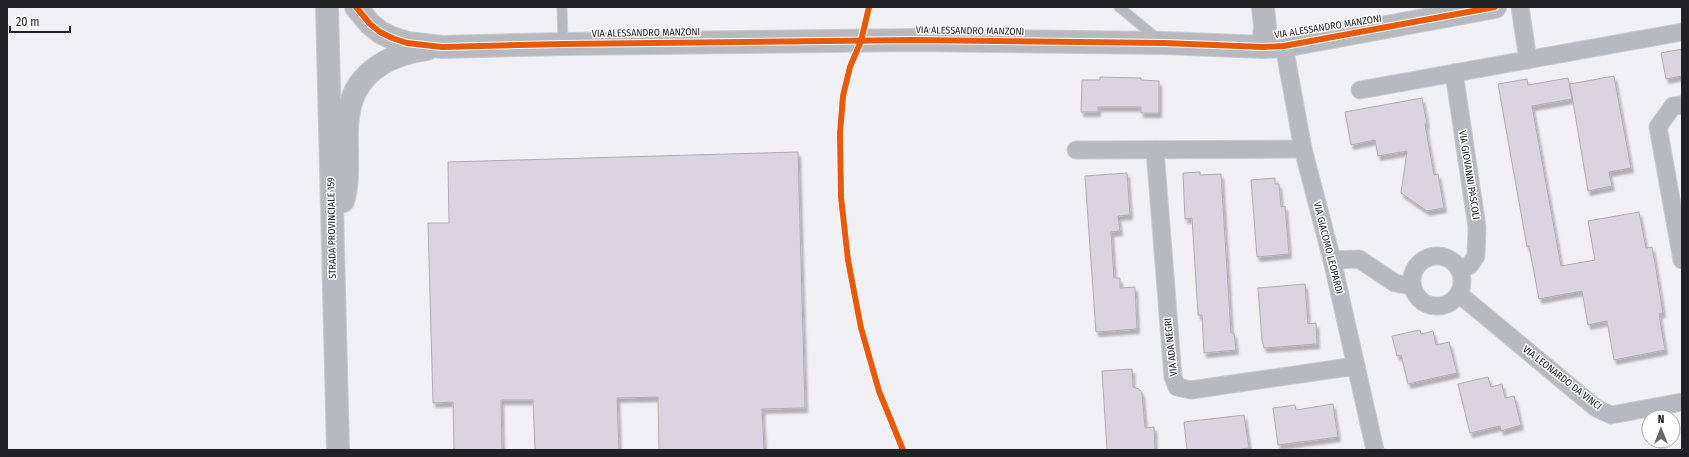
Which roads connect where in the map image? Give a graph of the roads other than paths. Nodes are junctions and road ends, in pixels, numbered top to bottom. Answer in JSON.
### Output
{"nodes":[{"id":1,"x":327,"y":7,"type":"edge"},
{"id":2,"x":356,"y":7,"type":"edge"},
{"id":3,"x":562,"y":7,"type":"edge"},
{"id":4,"x":1119,"y":7,"type":"edge"},
{"id":5,"x":1263,"y":7,"type":"edge"},
{"id":6,"x":1495,"y":7,"type":"edge"},
{"id":7,"x":1520,"y":7,"type":"edge"},
{"id":8,"x":1682,"y":32,"type":"edge"},
{"id":9,"x":1164,"y":43,"type":"junction"},
{"id":10,"x":563,"y":44,"type":"junction"},
{"id":11,"x":1284,"y":46,"type":"junction"},
{"id":12,"x":442,"y":47,"type":"junction"},
{"id":13,"x":1263,"y":47,"type":"junction"},
{"id":14,"x":1528,"y":60,"type":"junction"},
{"id":15,"x":1454,"y":73,"type":"junction"},
{"id":16,"x":1360,"y":90,"type":"dead end"},
{"id":17,"x":1682,"y":105,"type":"edge"},
{"id":18,"x":1303,"y":149,"type":"junction"},
{"id":19,"x":1076,"y":150,"type":"dead end"},
{"id":20,"x":1155,"y":150,"type":"junction"},
{"id":21,"x":332,"y":226,"type":"junction"},
{"id":22,"x":1332,"y":260,"type":"junction"},
{"id":23,"x":1682,"y":260,"type":"edge"},
{"id":24,"x":1459,"y":268,"type":"junction"},
{"id":25,"x":1412,"y":286,"type":"junction"},
{"id":26,"x":1459,"y":294,"type":"junction"},
{"id":27,"x":1356,"y":366,"type":"junction"},
{"id":28,"x":1682,"y":402,"type":"edge"},
{"id":29,"x":338,"y":450,"type":"edge"},
{"id":30,"x":1376,"y":450,"type":"edge"}],
"edges":[{"from":1,"to":21,"type":"street","name":"STRADA PROVINCIALE 159"},
{"from":2,"to":12,"type":"street"},
{"from":3,"to":10,"type":"lane"},
{"from":4,"to":9,"type":"lane"},
{"from":5,"to":13,"type":"street"},
{"from":6,"to":11,"type":"street","name":"VIA ALESSANDRO MANZONI"},
{"from":7,"to":14,"type":"street"},
{"from":8,"to":14,"type":"street"},
{"from":9,"to":10,"type":"street","name":"VIA ALESSANDRO MANZONI"},
{"from":9,"to":13,"type":"street","name":"VIA ALESSANDRO MANZONI"},
{"from":10,"to":12,"type":"street","name":"VIA ALESSANDRO MANZONI"},
{"from":11,"to":13,"type":"street","name":"VIA ALESSANDRO MANZONI"},
{"from":11,"to":18,"type":"street","name":"VIA GIACOMO LEOPARDI"},
{"from":12,"to":21,"type":"street"},
{"from":14,"to":15,"type":"street"},
{"from":15,"to":16,"type":"street"},
{"from":15,"to":24,"type":"street","name":"VIA GIOVANNI PASCOLI"},
{"from":17,"to":23,"type":"street"},
{"from":18,"to":20,"type":"street"},
{"from":18,"to":22,"type":"street","name":"VIA GIACOMO LEOPARDI"},
{"from":19,"to":20,"type":"street"},
{"from":20,"to":27,"type":"street","name":"VIA ADA NEGRI"},
{"from":21,"to":29,"type":"street","name":"STRADA PROVINCIALE 159"},
{"from":22,"to":25,"type":"street"},
{"from":22,"to":27,"type":"street","name":"VIA GIACOMO LEOPARDI"},
{"from":24,"to":25,"type":"street"},
{"from":24,"to":26,"type":"street"},
{"from":25,"to":26,"type":"street"},
{"from":26,"to":28,"type":"street","name":"VIA LEONARDO DA VINCI"},
{"from":27,"to":30,"type":"street","name":"VIA GIACOMO LEOPARDI"}]}
